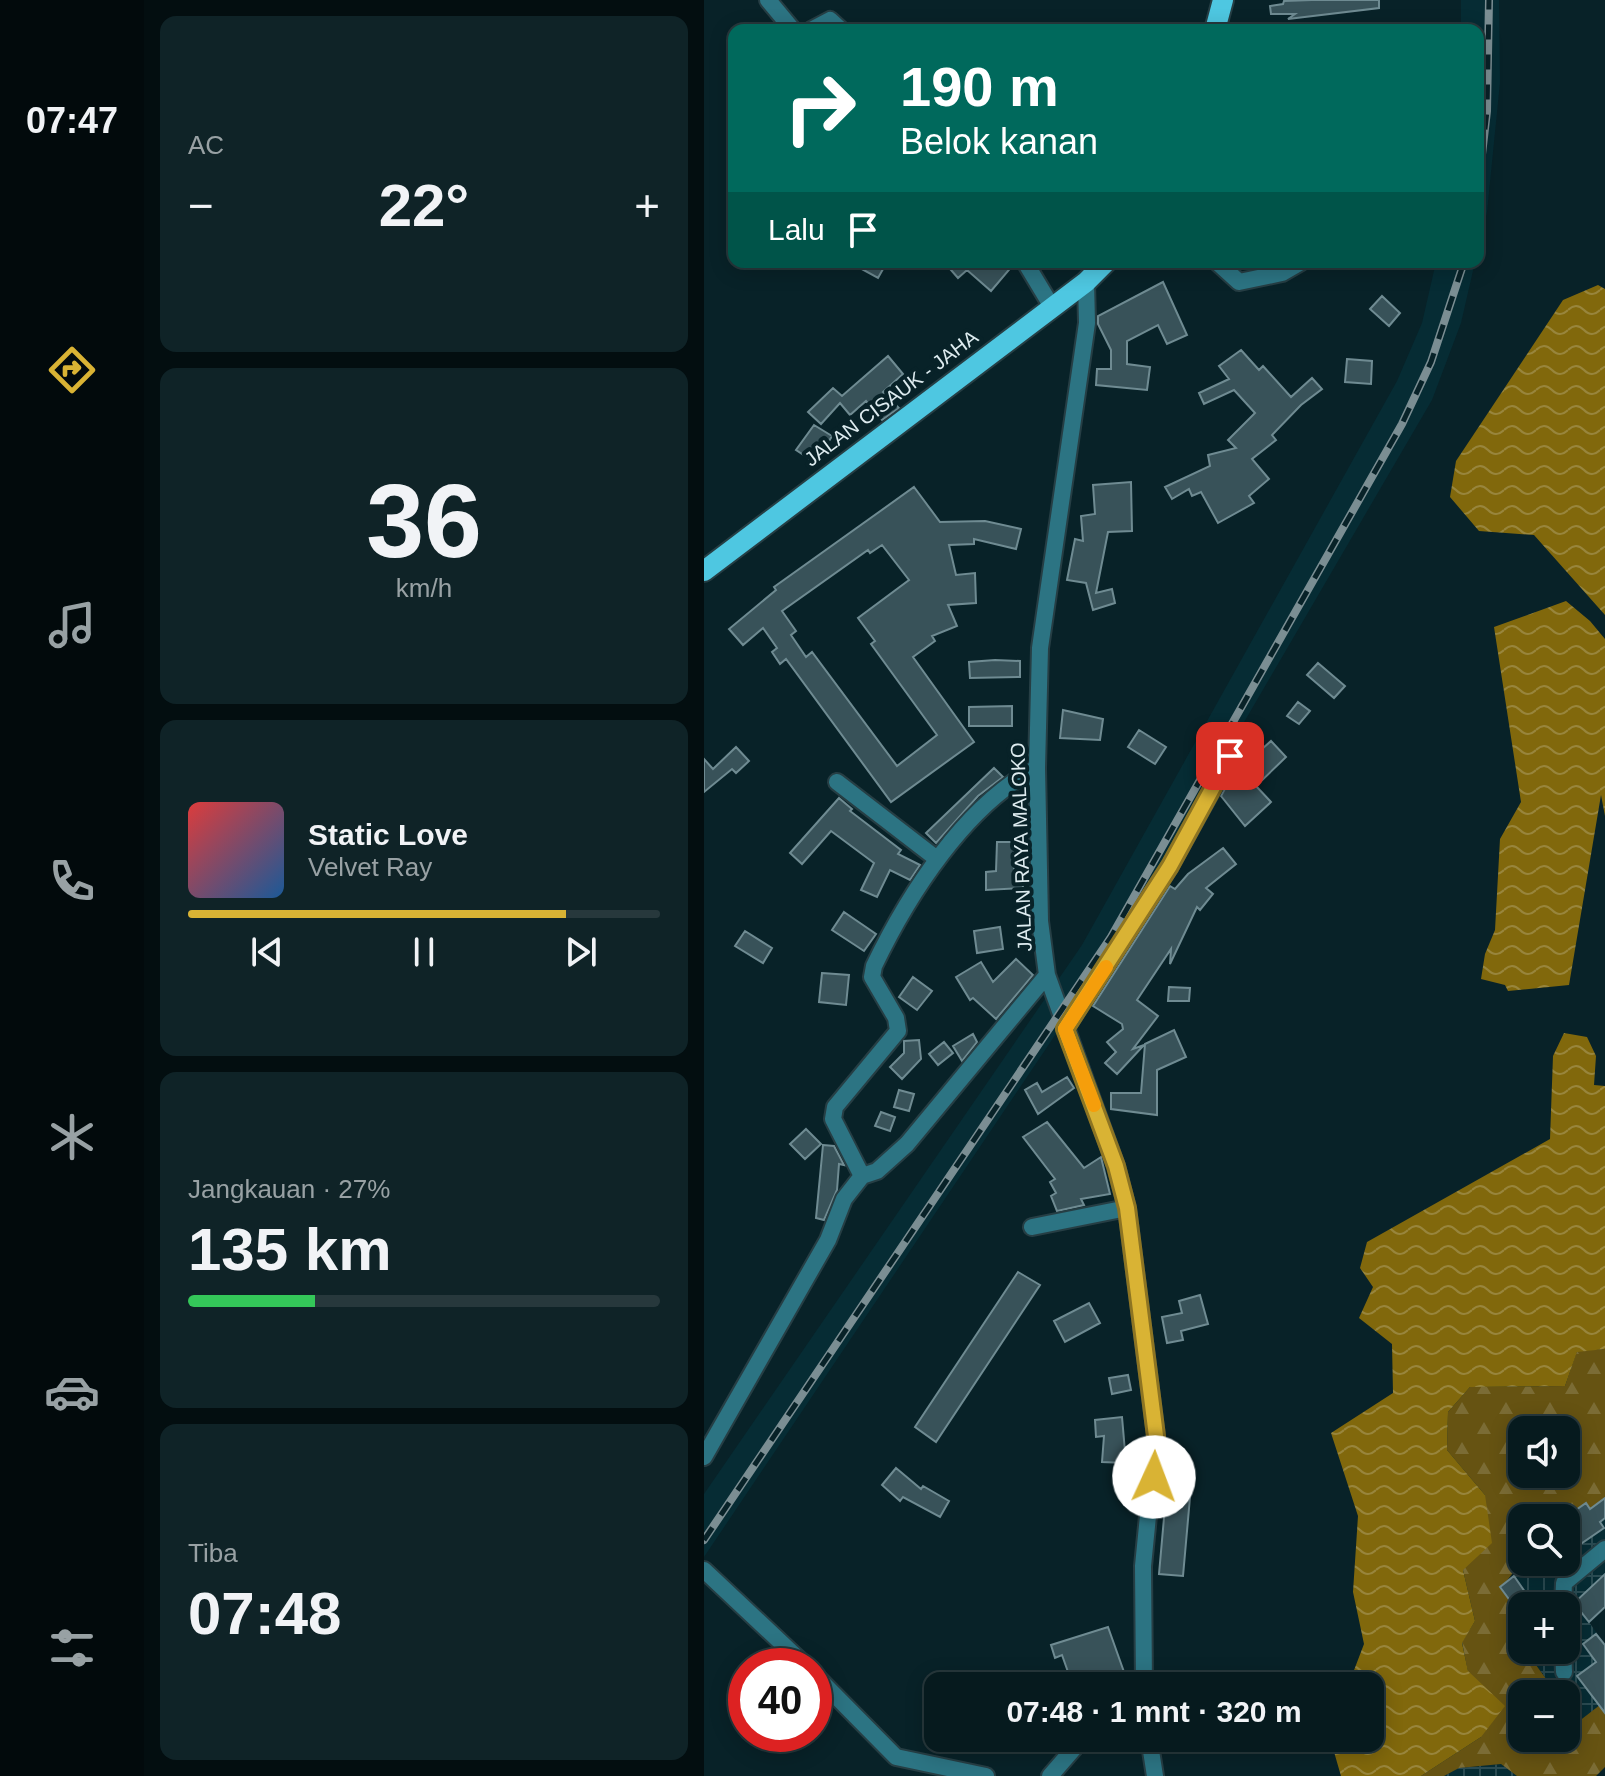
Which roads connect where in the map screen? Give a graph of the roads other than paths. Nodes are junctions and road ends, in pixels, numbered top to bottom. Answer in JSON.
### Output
{"nodes":[{"id":1,"x":768,"y":0,"type":"edge"},
{"id":2,"x":1223,"y":0,"type":"edge"},
{"id":3,"x":788,"y":24,"type":"edge"},
{"id":4,"x":1217,"y":24,"type":"edge"},
{"id":5,"x":1029,"y":268,"type":"edge"},
{"id":6,"x":1100,"y":268,"type":"edge"},
{"id":7,"x":1224,"y":268,"type":"edge"},
{"id":8,"x":1291,"y":268,"type":"edge"},
{"id":9,"x":1086,"y":282,"type":"junction"},
{"id":10,"x":1052,"y":307,"type":"junction"},
{"id":11,"x":704,"y":571,"type":"edge"},
{"id":12,"x":1244,"y":732,"type":"dead end"},
{"id":13,"x":1037,"y":768,"type":"junction"},
{"id":14,"x":837,"y":782,"type":"dead end"},
{"id":15,"x":937,"y":859,"type":"junction"},
{"id":16,"x":1047,"y":975,"type":"junction"},
{"id":17,"x":1065,"y":1029,"type":"junction"},
{"id":18,"x":862,"y":1176,"type":"junction"},
{"id":19,"x":1127,"y":1208,"type":"junction"},
{"id":20,"x":1032,"y":1227,"type":"dead end"},
{"id":21,"x":704,"y":1457,"type":"edge"},
{"id":22,"x":1605,"y":1549,"type":"edge"},
{"id":23,"x":704,"y":1570,"type":"edge"},
{"id":24,"x":1564,"y":1592,"type":"edge"},
{"id":25,"x":787,"y":1648,"type":"edge"},
{"id":26,"x":1564,"y":1664,"type":"edge"},
{"id":27,"x":1144,"y":1672,"type":"edge"},
{"id":28,"x":1564,"y":1672,"type":"dead end"},
{"id":29,"x":832,"y":1692,"type":"edge"},
{"id":30,"x":1071,"y":1752,"type":"edge"},
{"id":31,"x":1151,"y":1752,"type":"edge"},
{"id":32,"x":986,"y":1776,"type":"edge"},
{"id":33,"x":1050,"y":1776,"type":"edge"},
{"id":34,"x":1155,"y":1776,"type":"edge"}],
"edges":[{"from":1,"to":3,"type":"street"},
{"from":2,"to":4,"type":"main road"},
{"from":5,"to":10,"type":"street"},
{"from":6,"to":9,"type":"main road","name":"JALAN CISAUK - JAHA"},
{"from":7,"to":8,"type":"street"},
{"from":9,"to":10,"type":"main road","name":"JALAN CISAUK - JAHA"},
{"from":9,"to":13,"type":"street","name":"JALAN RAYA MALOKO"},
{"from":10,"to":11,"type":"main road","name":"JALAN CISAUK - JAHA"},
{"from":12,"to":17,"type":"street"},
{"from":13,"to":15,"type":"street"},
{"from":13,"to":16,"type":"street","name":"JALAN RAYA MALOKO"},
{"from":14,"to":15,"type":"street"},
{"from":15,"to":18,"type":"street"},
{"from":16,"to":17,"type":"street","name":"JALAN RAYA MALOKO"},
{"from":16,"to":18,"type":"street"},
{"from":17,"to":19,"type":"street","name":"JALAN RAYA MALOKO"},
{"from":18,"to":21,"type":"street"},
{"from":19,"to":20,"type":"street"},
{"from":19,"to":27,"type":"street","name":"JALAN RAYA MALOKO"},
{"from":22,"to":24,"type":"street"},
{"from":23,"to":25,"type":"street"},
{"from":26,"to":28,"type":"street"},
{"from":29,"to":32,"type":"street"},
{"from":30,"to":33,"type":"street"},
{"from":31,"to":34,"type":"street"}]}
